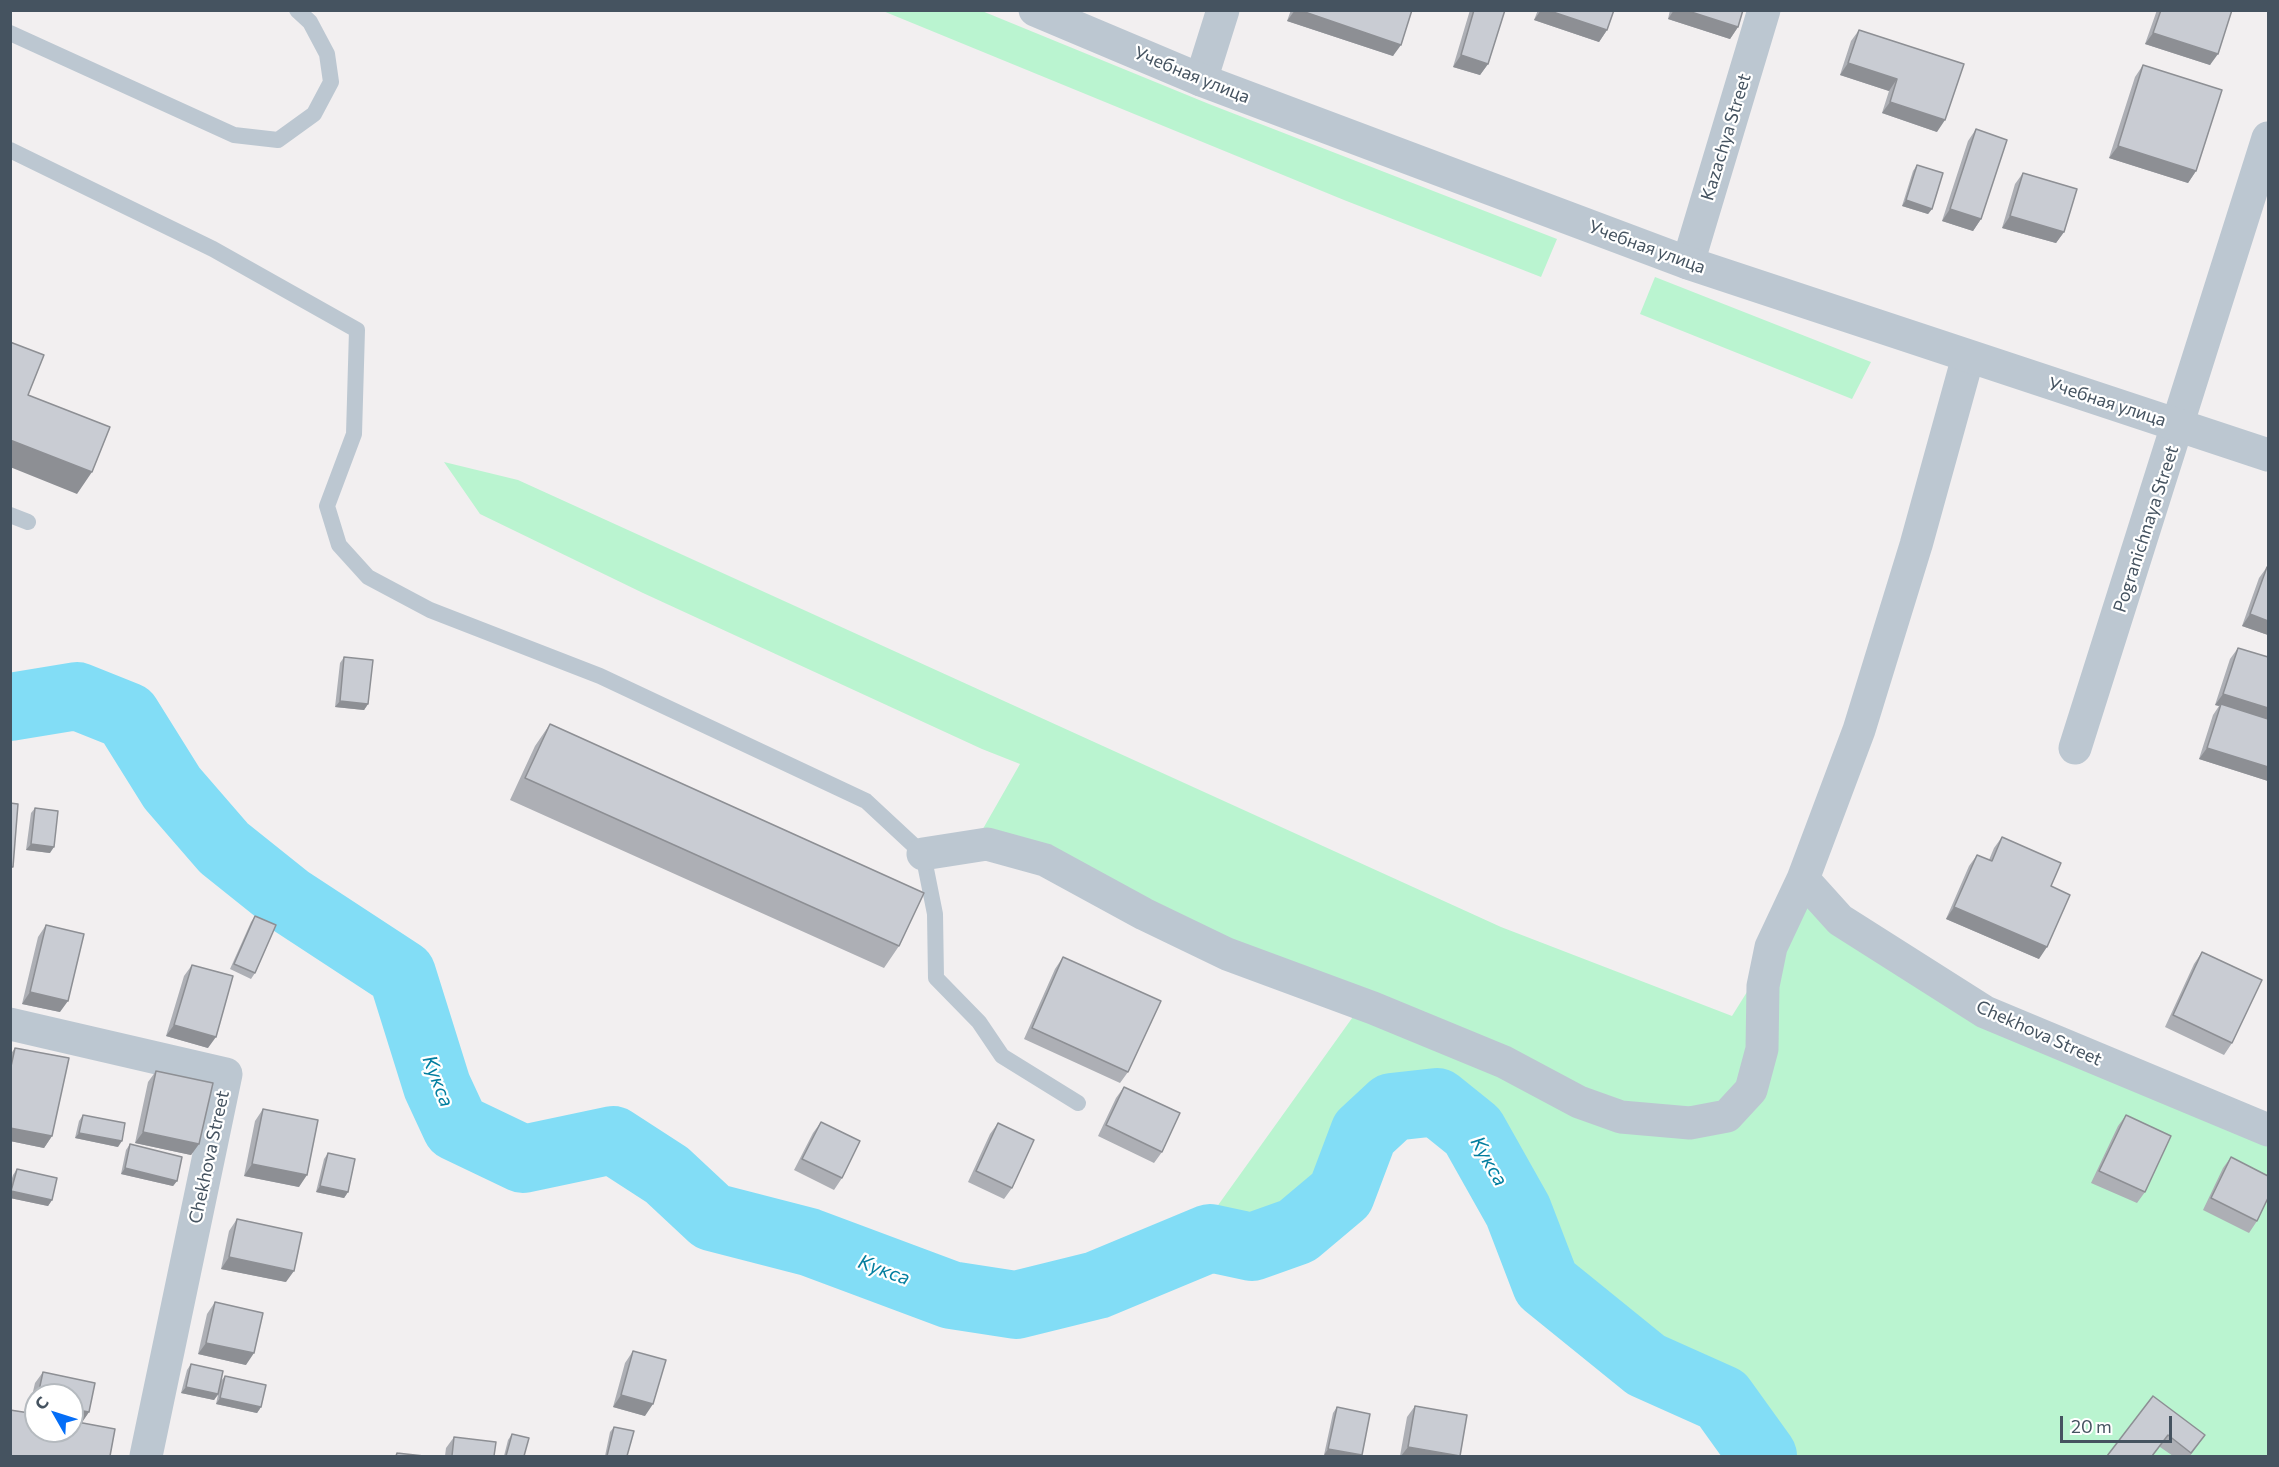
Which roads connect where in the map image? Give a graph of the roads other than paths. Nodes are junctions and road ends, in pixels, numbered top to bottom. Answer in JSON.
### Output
{"nodes":[{"id":1,"x":297,"y":10,"type":"edge"},
{"id":2,"x":1035,"y":10,"type":"edge"},
{"id":3,"x":1223,"y":10,"type":"edge"},
{"id":4,"x":1764,"y":10,"type":"edge"},
{"id":5,"x":10,"y":33,"type":"edge"},
{"id":6,"x":1201,"y":80,"type":"junction"},
{"id":7,"x":2268,"y":138,"type":"edge"},
{"id":8,"x":10,"y":150,"type":"edge"},
{"id":9,"x":1688,"y":263,"type":"junction"},
{"id":10,"x":1968,"y":357,"type":"junction"},
{"id":11,"x":2179,"y":425,"type":"junction"},
{"id":12,"x":2268,"y":455,"type":"edge"},
{"id":13,"x":10,"y":515,"type":"edge"},
{"id":14,"x":28,"y":522,"type":"dead end"},
{"id":15,"x":2075,"y":748,"type":"dead end"},
{"id":16,"x":922,"y":854,"type":"junction"},
{"id":17,"x":1803,"y":879,"type":"junction"},
{"id":18,"x":10,"y":1024,"type":"edge"},
{"id":19,"x":1078,"y":1103,"type":"dead end"},
{"id":20,"x":2268,"y":1130,"type":"edge"},
{"id":21,"x":146,"y":1456,"type":"edge"}],
"edges":[{"from":1,"to":5,"type":"lane"},
{"from":2,"to":6,"type":"street","name":"Учебная улица"},
{"from":3,"to":6,"type":"street"},
{"from":4,"to":9,"type":"street","name":"Kazachya Street"},
{"from":6,"to":9,"type":"street","name":"Учебная улица"},
{"from":7,"to":11,"type":"street","name":"Pogranichnaya Street"},
{"from":8,"to":16,"type":"lane"},
{"from":9,"to":10,"type":"street","name":"Учебная улица"},
{"from":10,"to":11,"type":"street","name":"Учебная улица"},
{"from":10,"to":17,"type":"street"},
{"from":11,"to":12,"type":"street","name":"Учебная улица"},
{"from":11,"to":15,"type":"street","name":"Pogranichnaya Street"},
{"from":13,"to":14,"type":"lane"},
{"from":16,"to":17,"type":"street"},
{"from":16,"to":19,"type":"lane"},
{"from":17,"to":20,"type":"street","name":"Chekhova Street"},
{"from":18,"to":21,"type":"street","name":"Chekhova Street"}]}
